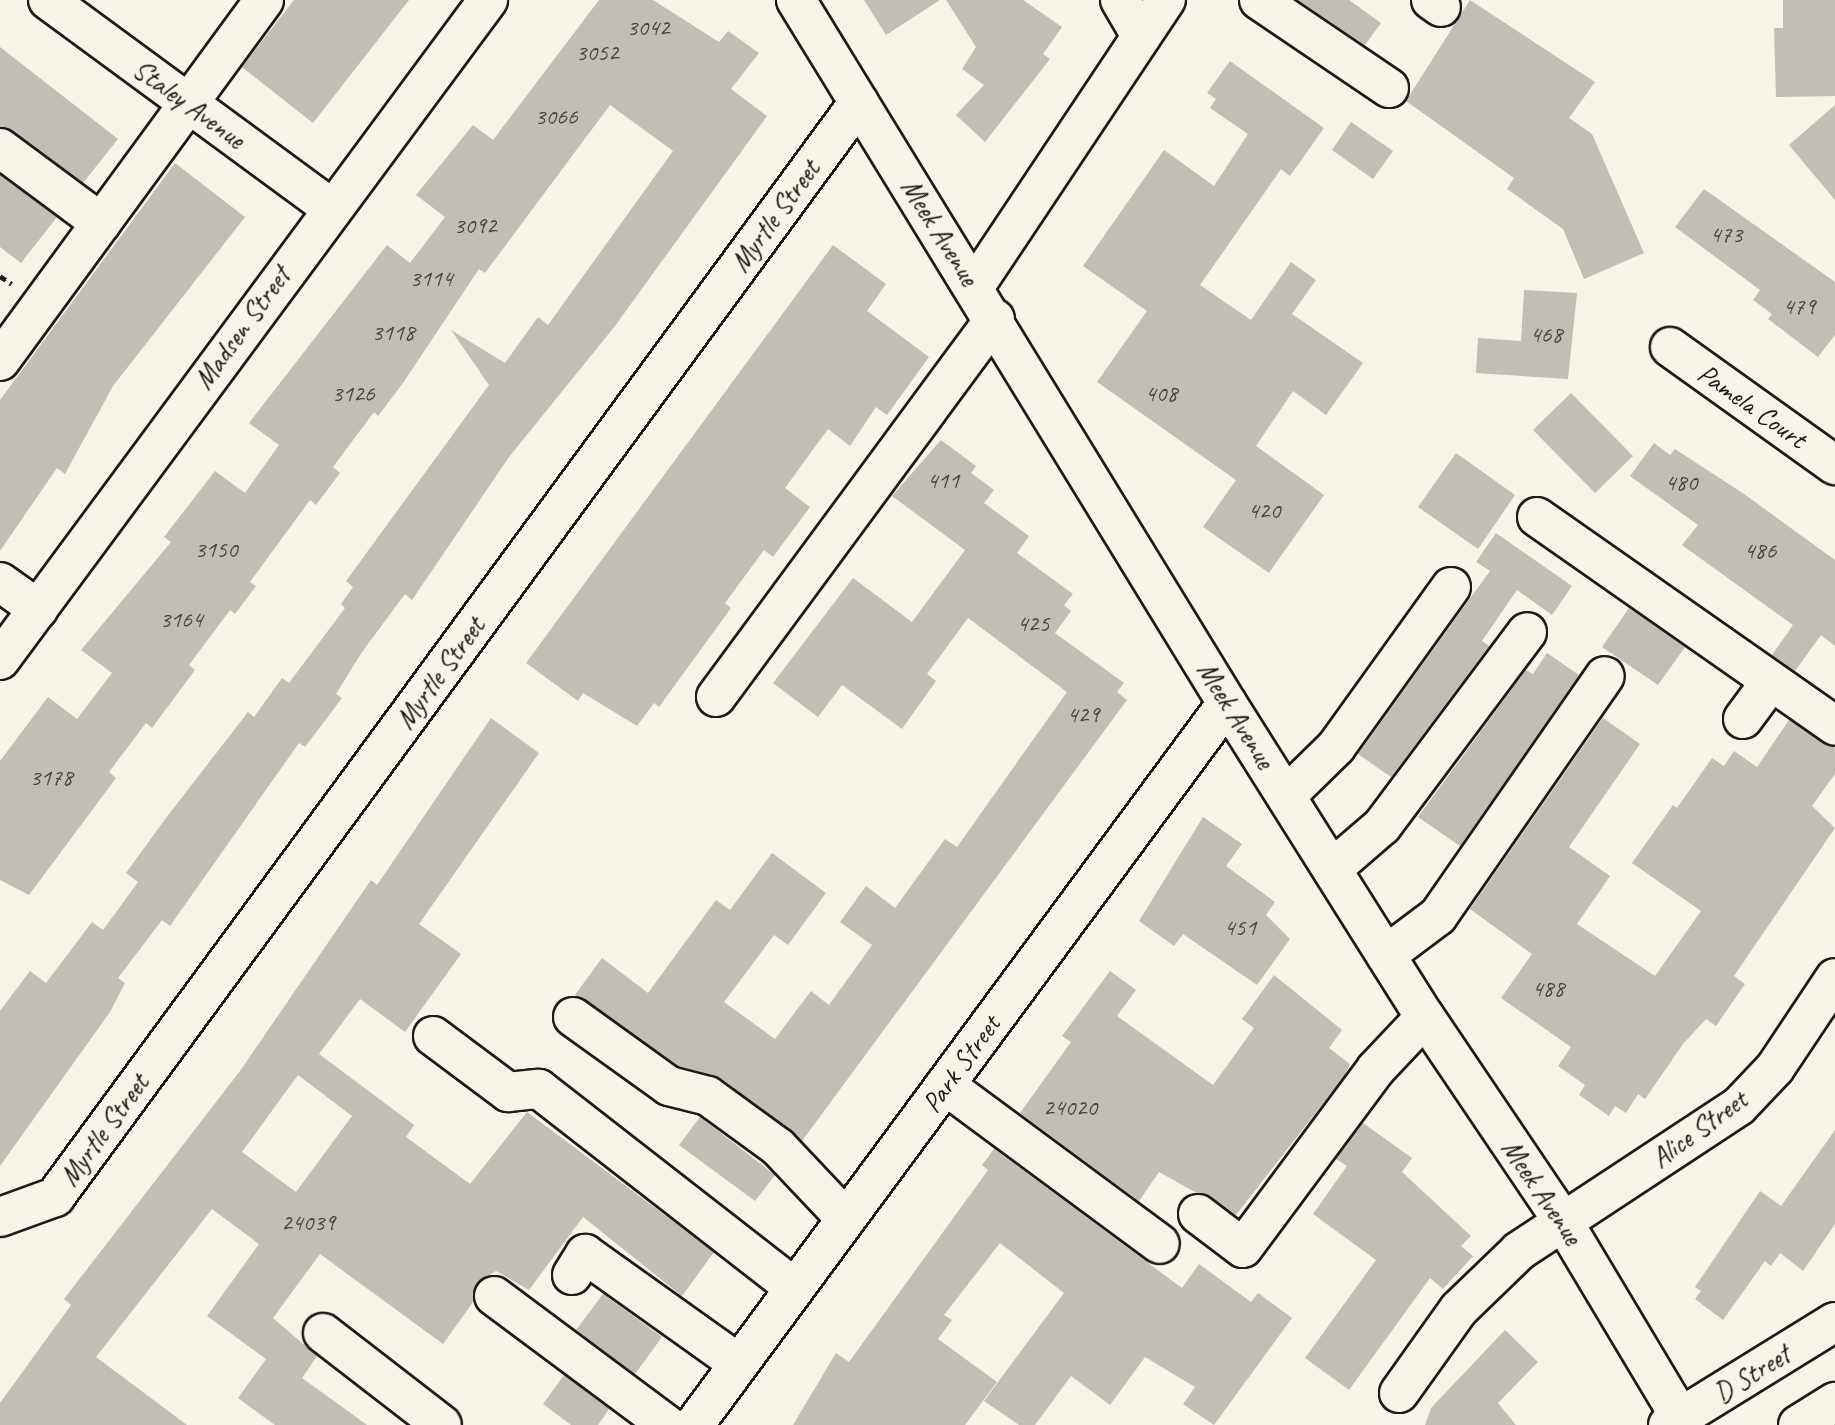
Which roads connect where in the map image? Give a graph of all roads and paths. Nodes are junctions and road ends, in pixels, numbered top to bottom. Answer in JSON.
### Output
{"nodes":[{"id":1,"x":48,"y":0,"type":"edge"},
{"id":2,"x":264,"y":0,"type":"edge"},
{"id":3,"x":488,"y":0,"type":"edge"},
{"id":4,"x":796,"y":0,"type":"edge"},
{"id":5,"x":1120,"y":0,"type":"edge"},
{"id":6,"x":1166,"y":0,"type":"edge"},
{"id":7,"x":1259,"y":0,"type":"edge"},
{"id":8,"x":1141,"y":36,"type":"junction"},
{"id":9,"x":1389,"y":88,"type":"dead end"},
{"id":10,"x":859,"y":102,"type":"junction"},
{"id":11,"x":188,"y":103,"type":"junction"},
{"id":12,"x":0,"y":148,"type":"edge"},
{"id":13,"x":330,"y":207,"type":"junction"},
{"id":14,"x":101,"y":223,"type":"junction"},
{"id":15,"x":975,"y":286,"type":"junction"},
{"id":16,"x":995,"y":319,"type":"junction"},
{"id":17,"x":1670,"y":347,"type":"dead end"},
{"id":18,"x":0,"y":361,"type":"edge"},
{"id":19,"x":1835,"y":465,"type":"edge"},
{"id":20,"x":1537,"y":517,"type":"dead end"},
{"id":21,"x":0,"y":582,"type":"edge"},
{"id":22,"x":1451,"y":587,"type":"dead end"},
{"id":23,"x":37,"y":609,"type":"junction"},
{"id":24,"x":1527,"y":632,"type":"dead end"},
{"id":25,"x":0,"y":660,"type":"edge"},
{"id":26,"x":1605,"y":676,"type":"dead end"},
{"id":27,"x":1771,"y":681,"type":"junction"},
{"id":28,"x":716,"y":697,"type":"dead end"},
{"id":29,"x":1227,"y":703,"type":"junction"},
{"id":30,"x":1743,"y":719,"type":"dead end"},
{"id":31,"x":1835,"y":726,"type":"edge"},
{"id":32,"x":1286,"y":796,"type":"junction"},
{"id":33,"x":1332,"y":869,"type":"junction"},
{"id":34,"x":1386,"y":955,"type":"junction"},
{"id":35,"x":1832,"y":988,"type":"edge"},
{"id":36,"x":573,"y":1017,"type":"dead end"},
{"id":37,"x":1424,"y":1017,"type":"junction"},
{"id":38,"x":433,"y":1036,"type":"dead end"},
{"id":39,"x":945,"y":1085,"type":"junction"},
{"id":40,"x":1198,"y":1214,"type":"dead end"},
{"id":41,"x":0,"y":1217,"type":"edge"},
{"id":42,"x":846,"y":1219,"type":"junction"},
{"id":43,"x":1564,"y":1223,"type":"junction"},
{"id":44,"x":1160,"y":1244,"type":"dead end"},
{"id":45,"x":572,"y":1275,"type":"dead end"},
{"id":46,"x":795,"y":1288,"type":"junction"},
{"id":47,"x":494,"y":1296,"type":"dead end"},
{"id":48,"x":1835,"y":1322,"type":"edge"},
{"id":49,"x":323,"y":1333,"type":"dead end"},
{"id":50,"x":739,"y":1364,"type":"junction"},
{"id":51,"x":1399,"y":1393,"type":"dead end"},
{"id":52,"x":1835,"y":1402,"type":"edge"},
{"id":53,"x":708,"y":1420,"type":"edge"},
{"id":54,"x":1678,"y":1422,"type":"edge"},
{"id":55,"x":442,"y":1425,"type":"edge"},
{"id":56,"x":667,"y":1425,"type":"edge"},
{"id":57,"x":1798,"y":1425,"type":"edge"}],
"edges":[{"from":1,"to":11,"type":"street","name":"Staley Avenue"},
{"from":2,"to":11,"type":"street"},
{"from":3,"to":13,"type":"street","name":"Madsen Street"},
{"from":4,"to":10,"type":"street","name":"Meek Avenue"},
{"from":5,"to":8,"type":"street"},
{"from":6,"to":8,"type":"street"},
{"from":7,"to":9,"type":"street"},
{"from":8,"to":15,"type":"street"},
{"from":10,"to":15,"type":"street","name":"Meek Avenue"},
{"from":10,"to":41,"type":"street","name":"Myrtle Street"},
{"from":11,"to":13,"type":"street","name":"Staley Avenue"},
{"from":11,"to":14,"type":"street"},
{"from":12,"to":14,"type":"street"},
{"from":13,"to":23,"type":"street","name":"Madsen Street"},
{"from":14,"to":18,"type":"street"},
{"from":15,"to":16,"type":"street","name":"Meek Avenue"},
{"from":16,"to":28,"type":"street"},
{"from":16,"to":29,"type":"street","name":"Meek Avenue"},
{"from":17,"to":19,"type":"street","name":"Pamela Court"},
{"from":20,"to":27,"type":"street"},
{"from":21,"to":23,"type":"street"},
{"from":22,"to":32,"type":"street"},
{"from":23,"to":25,"type":"street","name":"Madsen Street"},
{"from":24,"to":33,"type":"street"},
{"from":26,"to":34,"type":"street"},
{"from":27,"to":30,"type":"street"},
{"from":27,"to":31,"type":"street"},
{"from":29,"to":32,"type":"street","name":"Meek Avenue"},
{"from":29,"to":39,"type":"street","name":"Park Street"},
{"from":32,"to":33,"type":"street","name":"Meek Avenue"},
{"from":33,"to":34,"type":"street","name":"Meek Avenue"},
{"from":34,"to":37,"type":"street","name":"Meek Avenue"},
{"from":35,"to":43,"type":"street","name":"Alice Street"},
{"from":36,"to":42,"type":"street"},
{"from":37,"to":40,"type":"street"},
{"from":37,"to":43,"type":"street","name":"Meek Avenue"},
{"from":38,"to":46,"type":"street"},
{"from":39,"to":42,"type":"street","name":"Park Street"},
{"from":39,"to":44,"type":"street"},
{"from":42,"to":46,"type":"street","name":"Park Street"},
{"from":43,"to":51,"type":"street","name":"Alice Street"},
{"from":43,"to":54,"type":"street","name":"Meek Avenue"},
{"from":45,"to":50,"type":"street"},
{"from":46,"to":50,"type":"street","name":"Park Street"},
{"from":47,"to":56,"type":"street"},
{"from":48,"to":54,"type":"street","name":"D Street"},
{"from":49,"to":55,"type":"street"},
{"from":50,"to":53,"type":"street","name":"Park Street"},
{"from":52,"to":57,"type":"street"}]}
